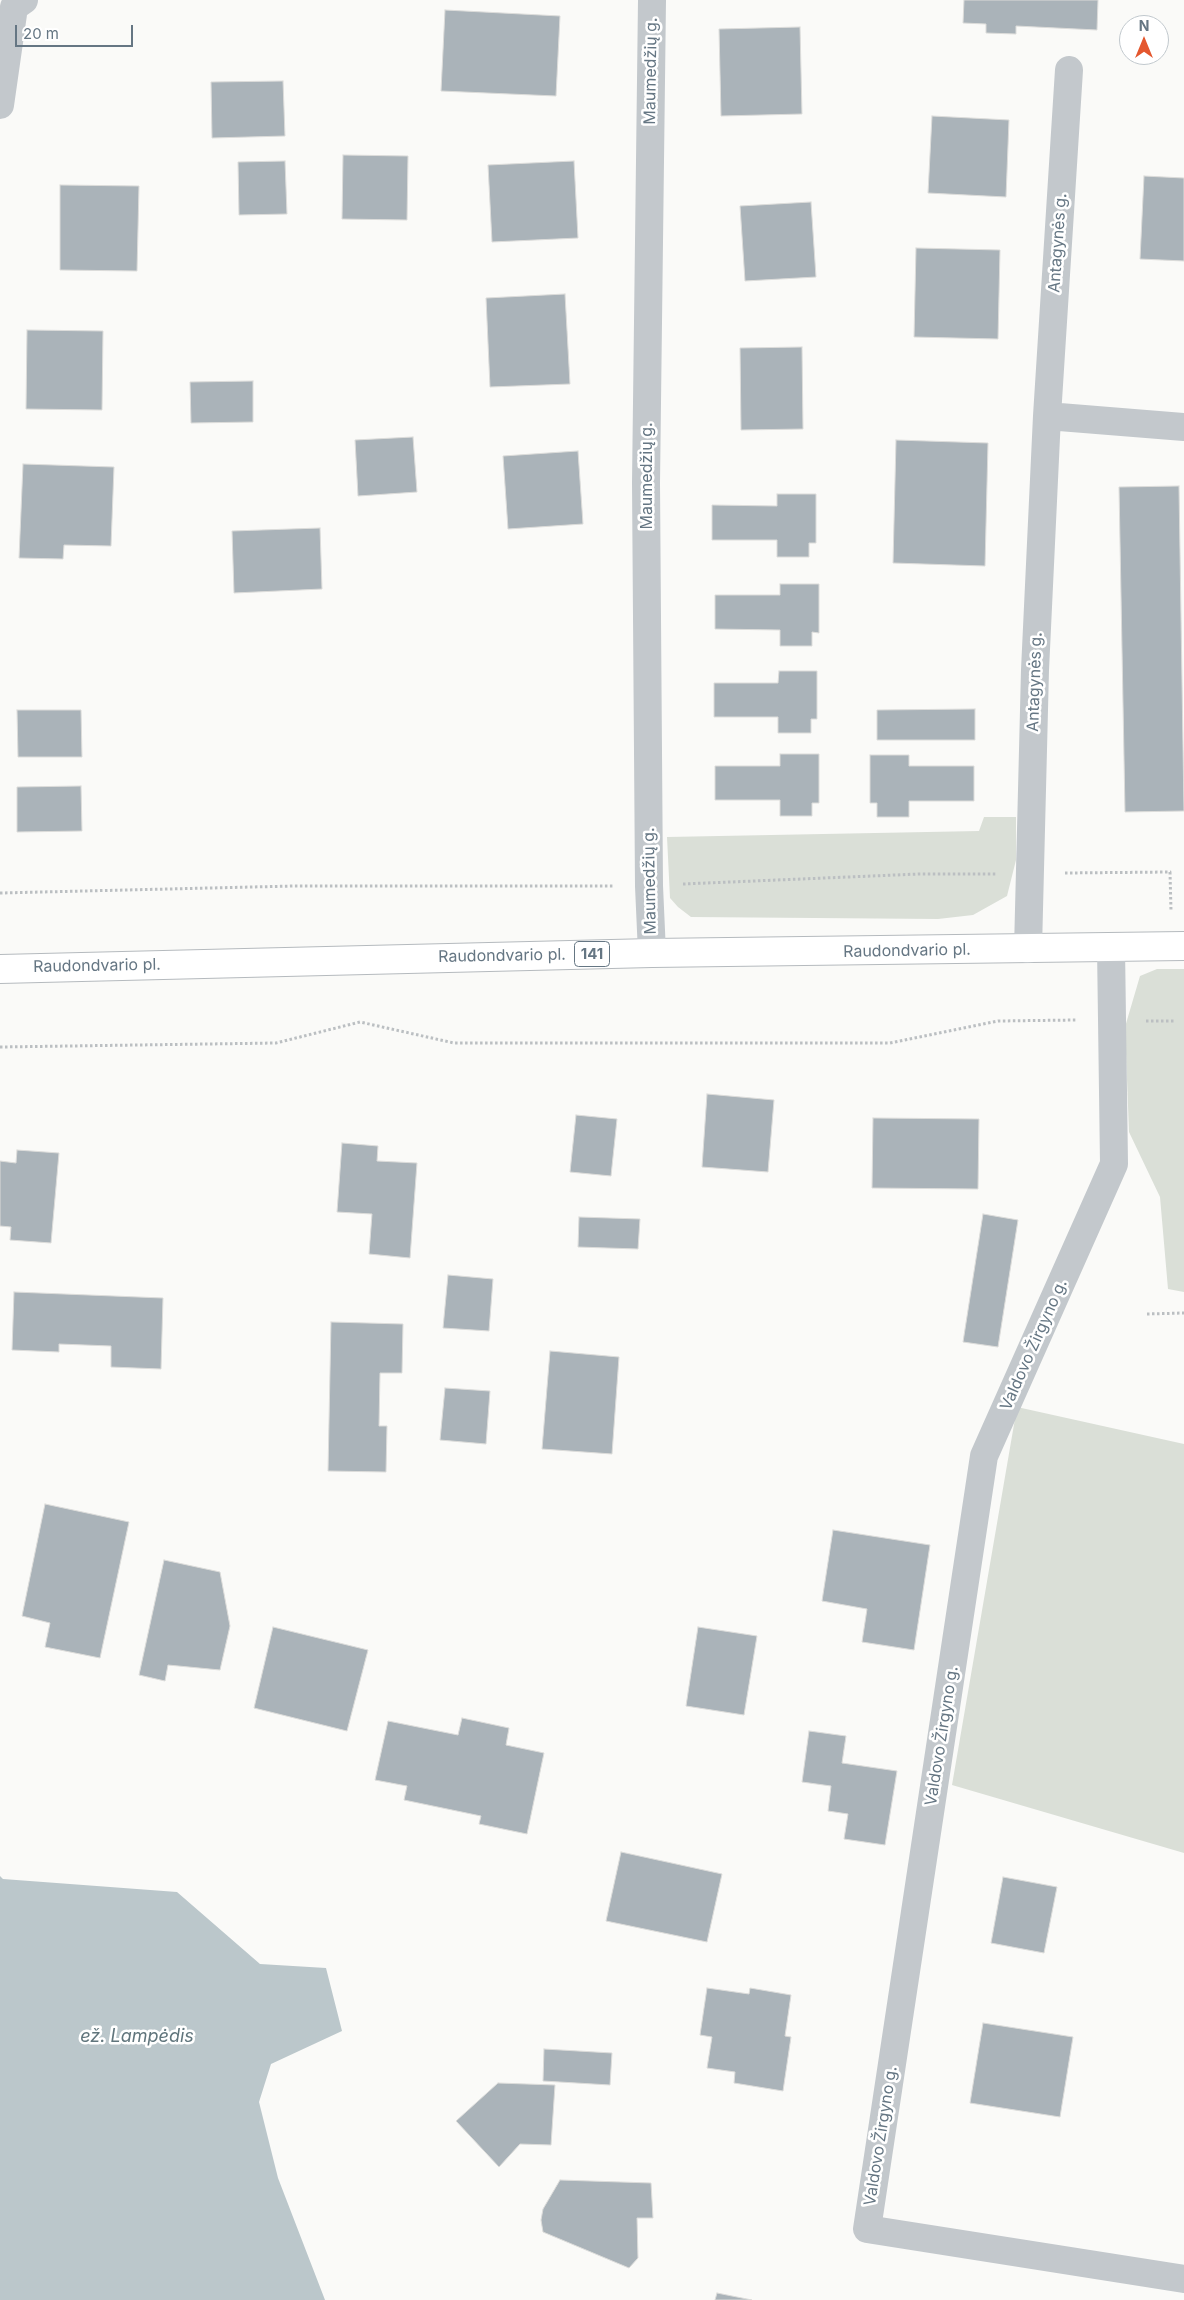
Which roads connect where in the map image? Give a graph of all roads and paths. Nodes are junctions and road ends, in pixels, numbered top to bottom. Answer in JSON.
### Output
{"nodes":[{"id":1,"x":24,"y":0,"type":"edge"},
{"id":2,"x":652,"y":0,"type":"edge"},
{"id":3,"x":1069,"y":70,"type":"dead end"},
{"id":4,"x":0,"y":105,"type":"edge"},
{"id":5,"x":1047,"y":416,"type":"junction"},
{"id":6,"x":1184,"y":427,"type":"edge"},
{"id":7,"x":1170,"y":872,"type":"dead end"},
{"id":8,"x":1031,"y":873,"type":"junction"},
{"id":9,"x":649,"y":886,"type":"junction"},
{"id":10,"x":0,"y":893,"type":"edge"},
{"id":11,"x":1184,"y":946,"type":"edge"},
{"id":12,"x":1111,"y":948,"type":"junction"},
{"id":13,"x":1028,"y":950,"type":"junction"},
{"id":14,"x":652,"y":953,"type":"junction"},
{"id":15,"x":0,"y":969,"type":"edge"},
{"id":16,"x":1112,"y":1020,"type":"junction"},
{"id":17,"x":1176,"y":1021,"type":"dead end"},
{"id":18,"x":0,"y":1047,"type":"edge"},
{"id":19,"x":1184,"y":1313,"type":"edge"},
{"id":20,"x":1147,"y":1314,"type":"dead end"},
{"id":21,"x":1184,"y":2279,"type":"edge"}],
"edges":[{"from":1,"to":4,"type":"street"},
{"from":2,"to":9,"type":"street","name":"Maumedžių g."},
{"from":3,"to":5,"type":"street","name":"Antagynės g."},
{"from":5,"to":6,"type":"street"},
{"from":5,"to":8,"type":"street","name":"Antagynės g."},
{"from":7,"to":8,"type":"path"},
{"from":8,"to":9,"type":"path"},
{"from":8,"to":13,"type":"street","name":"Antagynės g."},
{"from":9,"to":10,"type":"path"},
{"from":9,"to":14,"type":"street","name":"Maumedžių g."},
{"from":11,"to":12,"type":"main road","name":"Raudondvario pl.","number":"141"},
{"from":12,"to":13,"type":"main road","name":"Raudondvario pl.","number":"141"},
{"from":12,"to":16,"type":"street","name":"Valdovo Žirgyno g."},
{"from":13,"to":14,"type":"main road","name":"Raudondvario pl.","number":"141"},
{"from":14,"to":15,"type":"main road","name":"Raudondvario pl.","number":"141"},
{"from":16,"to":17,"type":"path"},
{"from":16,"to":18,"type":"path"},
{"from":16,"to":21,"type":"street","name":"Valdovo Žirgyno g."},
{"from":19,"to":20,"type":"path"}]}
